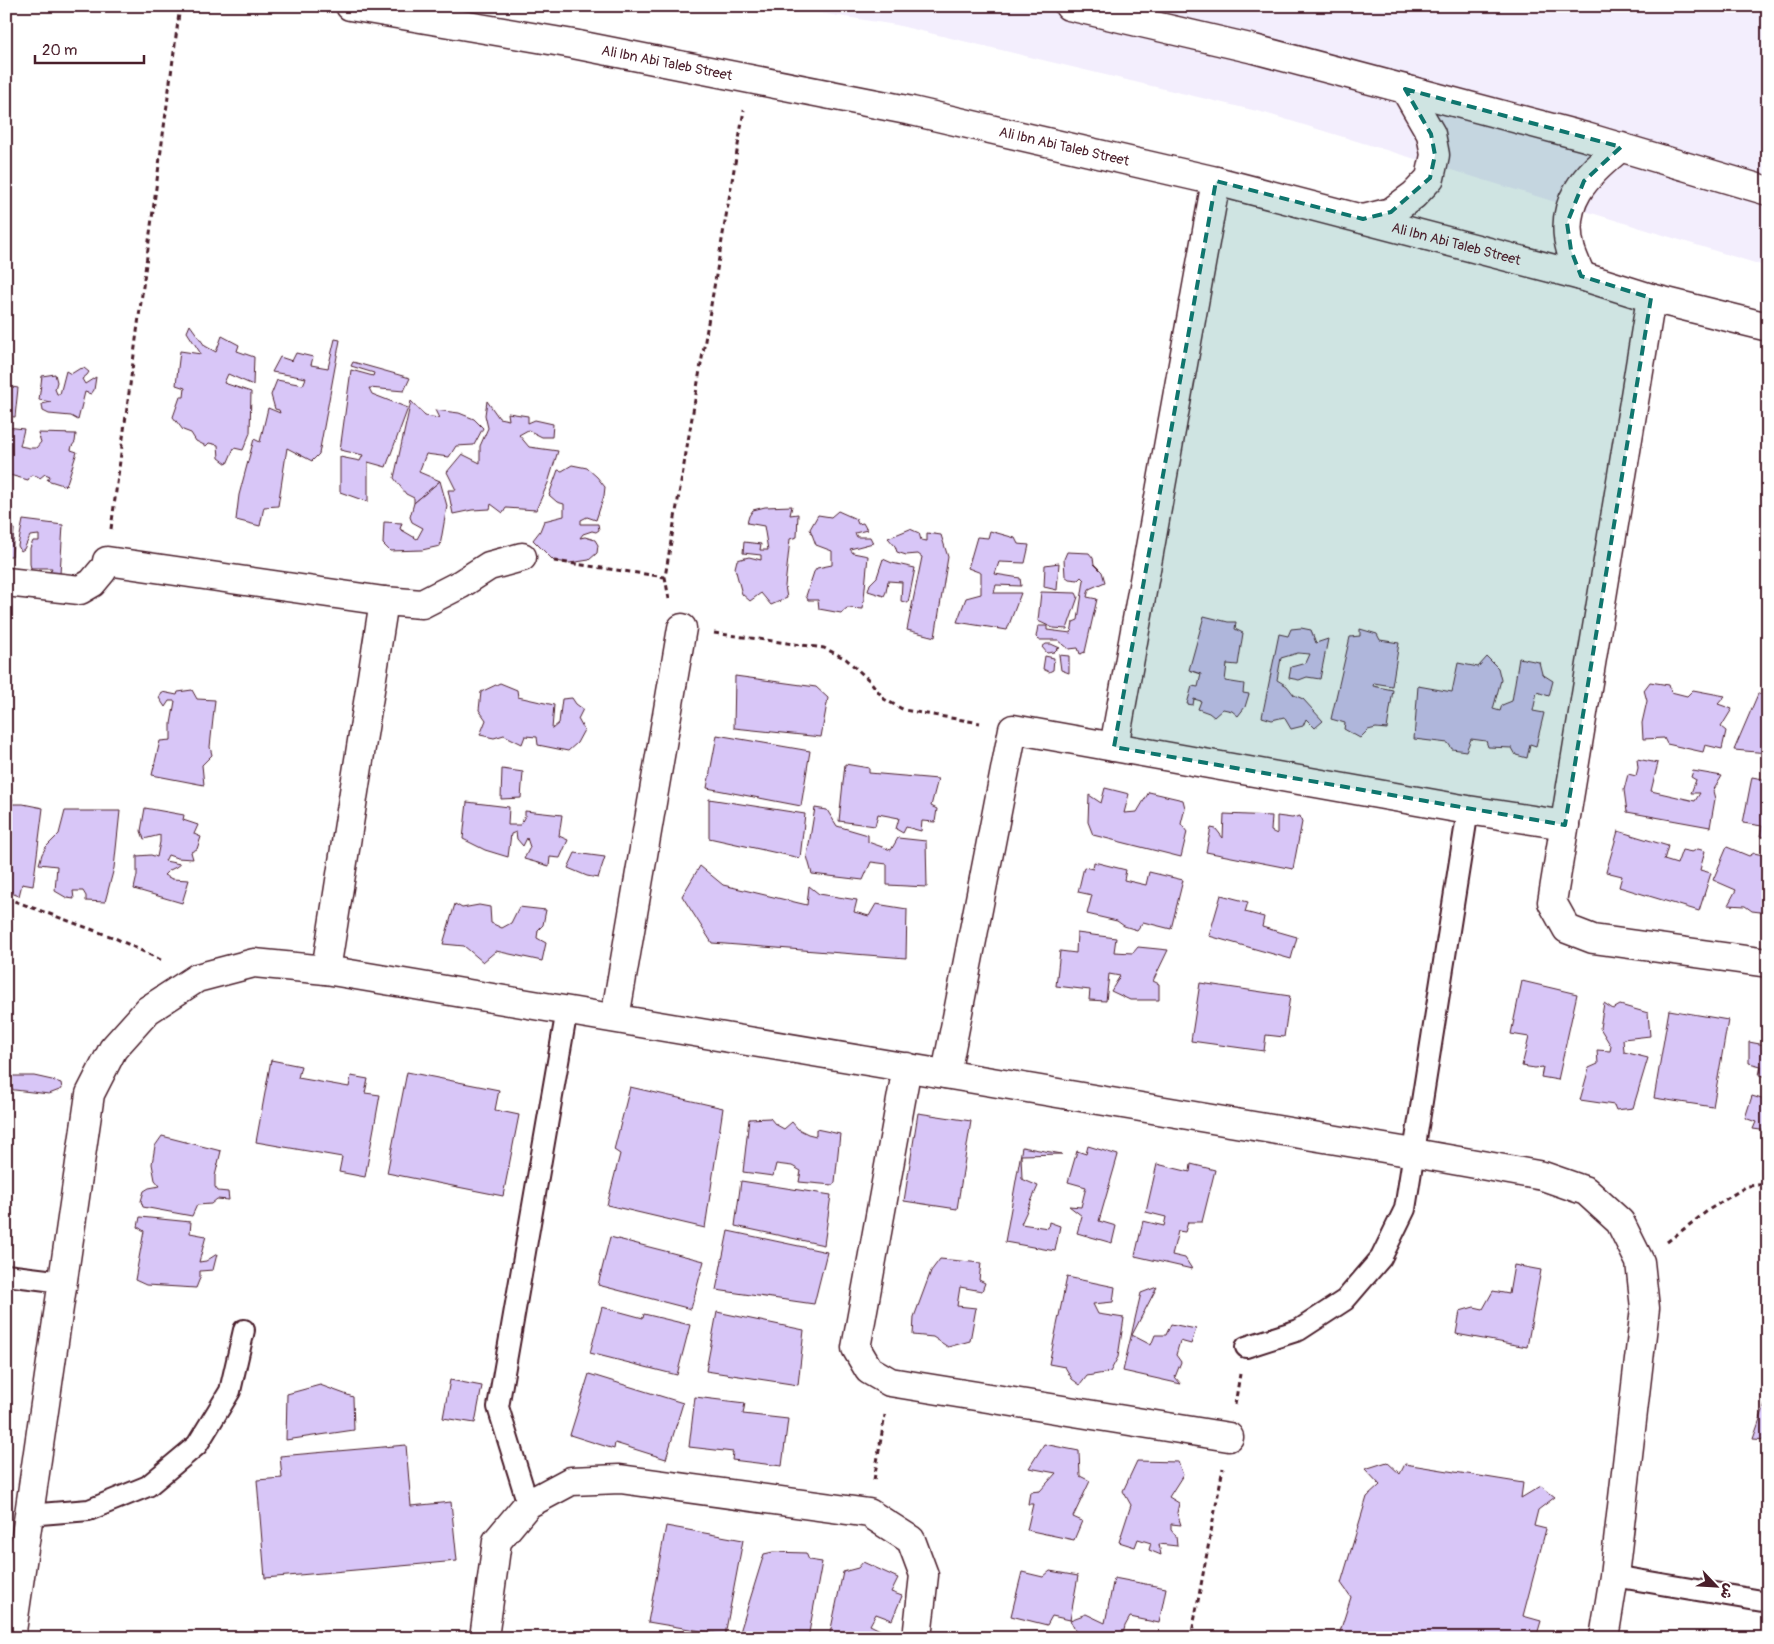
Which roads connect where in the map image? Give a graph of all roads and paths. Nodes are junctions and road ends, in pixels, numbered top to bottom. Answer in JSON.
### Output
{"nodes":[{"id":1,"x":180,"y":6,"type":"edge"},
{"id":2,"x":350,"y":6,"type":"edge"},
{"id":3,"x":1069,"y":6,"type":"edge"},
{"id":4,"x":749,"y":78,"type":"junction"},
{"id":5,"x":1405,"y":89,"type":"junction"},
{"id":6,"x":1621,"y":147,"type":"junction"},
{"id":7,"x":1216,"y":181,"type":"junction"},
{"id":8,"x":1768,"y":191,"type":"edge"},
{"id":9,"x":1363,"y":219,"type":"junction"},
{"id":10,"x":1581,"y":276,"type":"junction"},
{"id":11,"x":1651,"y":298,"type":"junction"},
{"id":12,"x":1768,"y":327,"type":"edge"},
{"id":13,"x":522,"y":557,"type":"joint"},
{"id":14,"x":104,"y":566,"type":"junction"},
{"id":15,"x":665,"y":577,"type":"junction"},
{"id":16,"x":6,"y":582,"type":"edge"},
{"id":17,"x":384,"y":600,"type":"junction"},
{"id":18,"x":682,"y":628,"type":"junction"},
{"id":19,"x":1013,"y":729,"type":"junction"},
{"id":20,"x":1114,"y":747,"type":"junction"},
{"id":21,"x":1468,"y":810,"type":"junction"},
{"id":22,"x":1565,"y":825,"type":"junction"},
{"id":23,"x":6,"y":898,"type":"edge"},
{"id":24,"x":1768,"y":963,"type":"edge"},
{"id":25,"x":326,"y":970,"type":"junction"},
{"id":26,"x":197,"y":978,"type":"junction"},
{"id":27,"x":567,"y":1010,"type":"junction"},
{"id":28,"x":615,"y":1018,"type":"junction"},
{"id":29,"x":907,"y":1067,"type":"junction"},
{"id":30,"x":946,"y":1074,"type":"junction"},
{"id":31,"x":1414,"y":1153,"type":"junction"},
{"id":32,"x":1768,"y":1184,"type":"edge"},
{"id":33,"x":1640,"y":1262,"type":"junction"},
{"id":34,"x":6,"y":1274,"type":"edge"},
{"id":35,"x":63,"y":1282,"type":"junction"},
{"id":36,"x":244,"y":1330,"type":"dead end"},
{"id":37,"x":1246,"y":1347,"type":"joint"},
{"id":38,"x":890,"y":1382,"type":"junction"},
{"id":39,"x":1229,"y":1437,"type":"junction"},
{"id":40,"x":528,"y":1504,"type":"junction"},
{"id":41,"x":869,"y":1513,"type":"junction"},
{"id":42,"x":28,"y":1515,"type":"junction"},
{"id":43,"x":1614,"y":1576,"type":"junction"},
{"id":44,"x":12,"y":1588,"type":"edge"},
{"id":45,"x":1768,"y":1602,"type":"edge"},
{"id":46,"x":11,"y":1638,"type":"edge"},
{"id":47,"x":484,"y":1638,"type":"edge"},
{"id":48,"x":917,"y":1638,"type":"edge"},
{"id":49,"x":1191,"y":1638,"type":"edge"},
{"id":50,"x":1604,"y":1638,"type":"edge"}],
"edges":[{"from":1,"to":14,"type":"path"},
{"from":2,"to":4,"type":"street","name":"Ali Ibn Abi Taleb Street"},
{"from":3,"to":5,"type":"street"},
{"from":4,"to":7,"type":"street","name":"Ali Ibn Abi Taleb Street"},
{"from":4,"to":15,"type":"path"},
{"from":5,"to":6,"type":"street"},
{"from":5,"to":9,"type":"street"},
{"from":6,"to":8,"type":"street"},
{"from":6,"to":10,"type":"street"},
{"from":7,"to":9,"type":"street","name":"Ali Ibn Abi Taleb Street"},
{"from":7,"to":20,"type":"street"},
{"from":9,"to":10,"type":"street","name":"Ali Ibn Abi Taleb Street"},
{"from":10,"to":11,"type":"street","name":"Ali Ibn Abi Taleb Street"},
{"from":11,"to":12,"type":"street","name":"Ali Ibn Abi Taleb Street"},
{"from":11,"to":22,"type":"street"},
{"from":13,"to":15,"type":"path"},
{"from":13,"to":17,"type":"street"},
{"from":14,"to":16,"type":"street"},
{"from":14,"to":17,"type":"street"},
{"from":15,"to":18,"type":"path"},
{"from":17,"to":25,"type":"street"},
{"from":18,"to":19,"type":"path"},
{"from":18,"to":28,"type":"street"},
{"from":19,"to":20,"type":"street"},
{"from":19,"to":30,"type":"street"},
{"from":20,"to":21,"type":"street"},
{"from":21,"to":22,"type":"street"},
{"from":21,"to":31,"type":"lane"},
{"from":22,"to":24,"type":"street"},
{"from":23,"to":26,"type":"path"},
{"from":25,"to":26,"type":"street"},
{"from":25,"to":27,"type":"street"},
{"from":26,"to":35,"type":"street"},
{"from":27,"to":28,"type":"street"},
{"from":27,"to":40,"type":"lane"},
{"from":28,"to":29,"type":"street"},
{"from":29,"to":30,"type":"street"},
{"from":29,"to":38,"type":"street"},
{"from":30,"to":31,"type":"street"},
{"from":31,"to":33,"type":"street"},
{"from":31,"to":37,"type":"lane"},
{"from":32,"to":33,"type":"path"},
{"from":33,"to":43,"type":"street"},
{"from":34,"to":35,"type":"lane"},
{"from":35,"to":42,"type":"street"},
{"from":36,"to":42,"type":"lane"},
{"from":37,"to":39,"type":"path"},
{"from":38,"to":39,"type":"street"},
{"from":38,"to":41,"type":"path"},
{"from":39,"to":49,"type":"path"},
{"from":40,"to":41,"type":"street"},
{"from":40,"to":47,"type":"street"},
{"from":41,"to":48,"type":"street"},
{"from":42,"to":44,"type":"street"},
{"from":43,"to":45,"type":"lane"},
{"from":43,"to":50,"type":"street"},
{"from":44,"to":46,"type":"street"}]}
